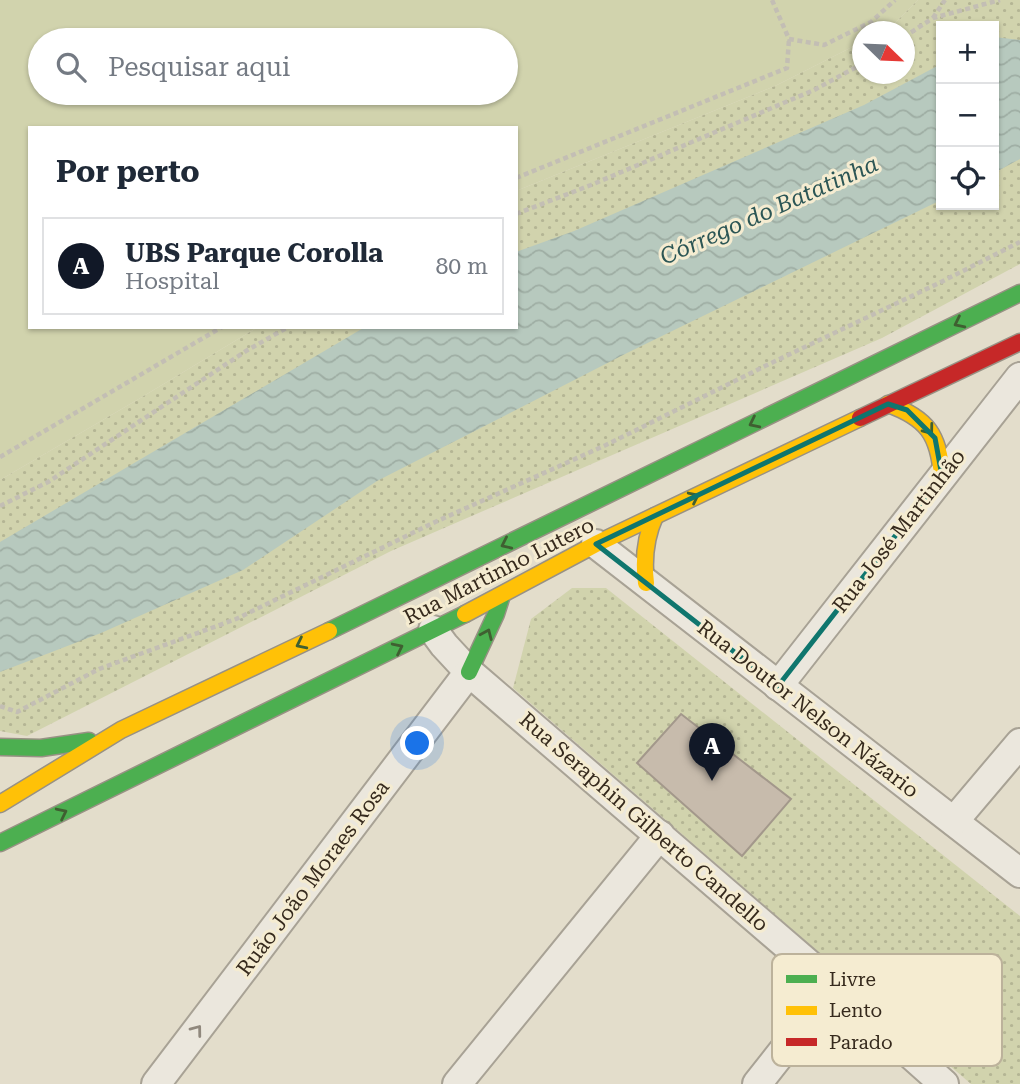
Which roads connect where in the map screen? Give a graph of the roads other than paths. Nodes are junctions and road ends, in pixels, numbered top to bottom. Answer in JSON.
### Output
{"nodes":[{"id":1,"x":1020,"y":293,"type":"edge"},
{"id":2,"x":1020,"y":342,"type":"edge"},
{"id":3,"x":1020,"y":377,"type":"edge"},
{"id":4,"x":888,"y":404,"type":"junction"},
{"id":5,"x":942,"y":477,"type":"junction"},
{"id":6,"x":655,"y":516,"type":"junction"},
{"id":7,"x":581,"y":530,"type":"junction"},
{"id":8,"x":646,"y":583,"type":"junction"},
{"id":9,"x":502,"y":595,"type":"junction"},
{"id":10,"x":430,"y":625,"type":"junction"},
{"id":11,"x":469,"y":672,"type":"junction"},
{"id":12,"x":778,"y":686,"type":"junction"},
{"id":13,"x":121,"y":730,"type":"junction"},
{"id":14,"x":1020,"y":743,"type":"edge"},
{"id":15,"x":0,"y":747,"type":"edge"},
{"id":16,"x":0,"y":804,"type":"edge"},
{"id":17,"x":954,"y":821,"type":"junction"},
{"id":18,"x":660,"y":835,"type":"junction"},
{"id":19,"x":0,"y":843,"type":"edge"},
{"id":20,"x":1020,"y":873,"type":"edge"},
{"id":21,"x":797,"y":954,"type":"edge"},
{"id":22,"x":772,"y":1065,"type":"edge"},
{"id":23,"x":924,"y":1066,"type":"edge"},
{"id":24,"x":156,"y":1084,"type":"edge"},
{"id":25,"x":457,"y":1084,"type":"edge"},
{"id":26,"x":757,"y":1084,"type":"edge"},
{"id":27,"x":944,"y":1084,"type":"edge"}],
"edges":[{"from":1,"to":7,"type":"main road","name":"Rua Martinho Lutero","one_way":true},
{"from":2,"to":4,"type":"main road","name":"Rua Martinho Lutero"},
{"from":3,"to":5,"type":"street","name":"Rua José Martinhão"},
{"from":4,"to":5,"type":"main road","one_way":true},
{"from":6,"to":4,"type":"main road","name":"Rua Martinho Lutero","one_way":true},
{"from":5,"to":12,"type":"street","name":"Rua José Martinhão"},
{"from":6,"to":7,"type":"main road","name":"Rua Martinho Lutero"},
{"from":6,"to":8,"type":"main road"},
{"from":7,"to":8,"type":"street","name":"Rua Doutor Nelson Názario"},
{"from":7,"to":9,"type":"main road","name":"Rua Martinho Lutero"},
{"from":7,"to":13,"type":"main road","name":"Rua Martinho Lutero","one_way":true},
{"from":8,"to":12,"type":"street","name":"Rua Doutor Nelson Názario"},
{"from":9,"to":10,"type":"main road","name":"Rua Martinho Lutero"},
{"from":11,"to":9,"type":"main road","one_way":true},
{"from":10,"to":11,"type":"street","name":"Rua Seraphin Gilberto Candello"},
{"from":19,"to":10,"type":"main road","name":"Rua Martinho Lutero","one_way":true},
{"from":11,"to":18,"type":"street","name":"Rua Seraphin Gilberto Candello"},
{"from":24,"to":11,"type":"street","name":"Ruão João Moraes Rosa","one_way":true},
{"from":12,"to":17,"type":"street","name":"Rua Doutor Nelson Názario"},
{"from":13,"to":15,"type":"main road"},
{"from":13,"to":16,"type":"main road"},
{"from":14,"to":17,"type":"street"},
{"from":17,"to":20,"type":"street","name":"Rua Doutor Nelson Názario"},
{"from":18,"to":21,"type":"street","name":"Rua Seraphin Gilberto Candello"},
{"from":18,"to":25,"type":"street"},
{"from":22,"to":26,"type":"street"},
{"from":23,"to":27,"type":"street","name":"Rua Seraphin Gilberto Candello"}]}
